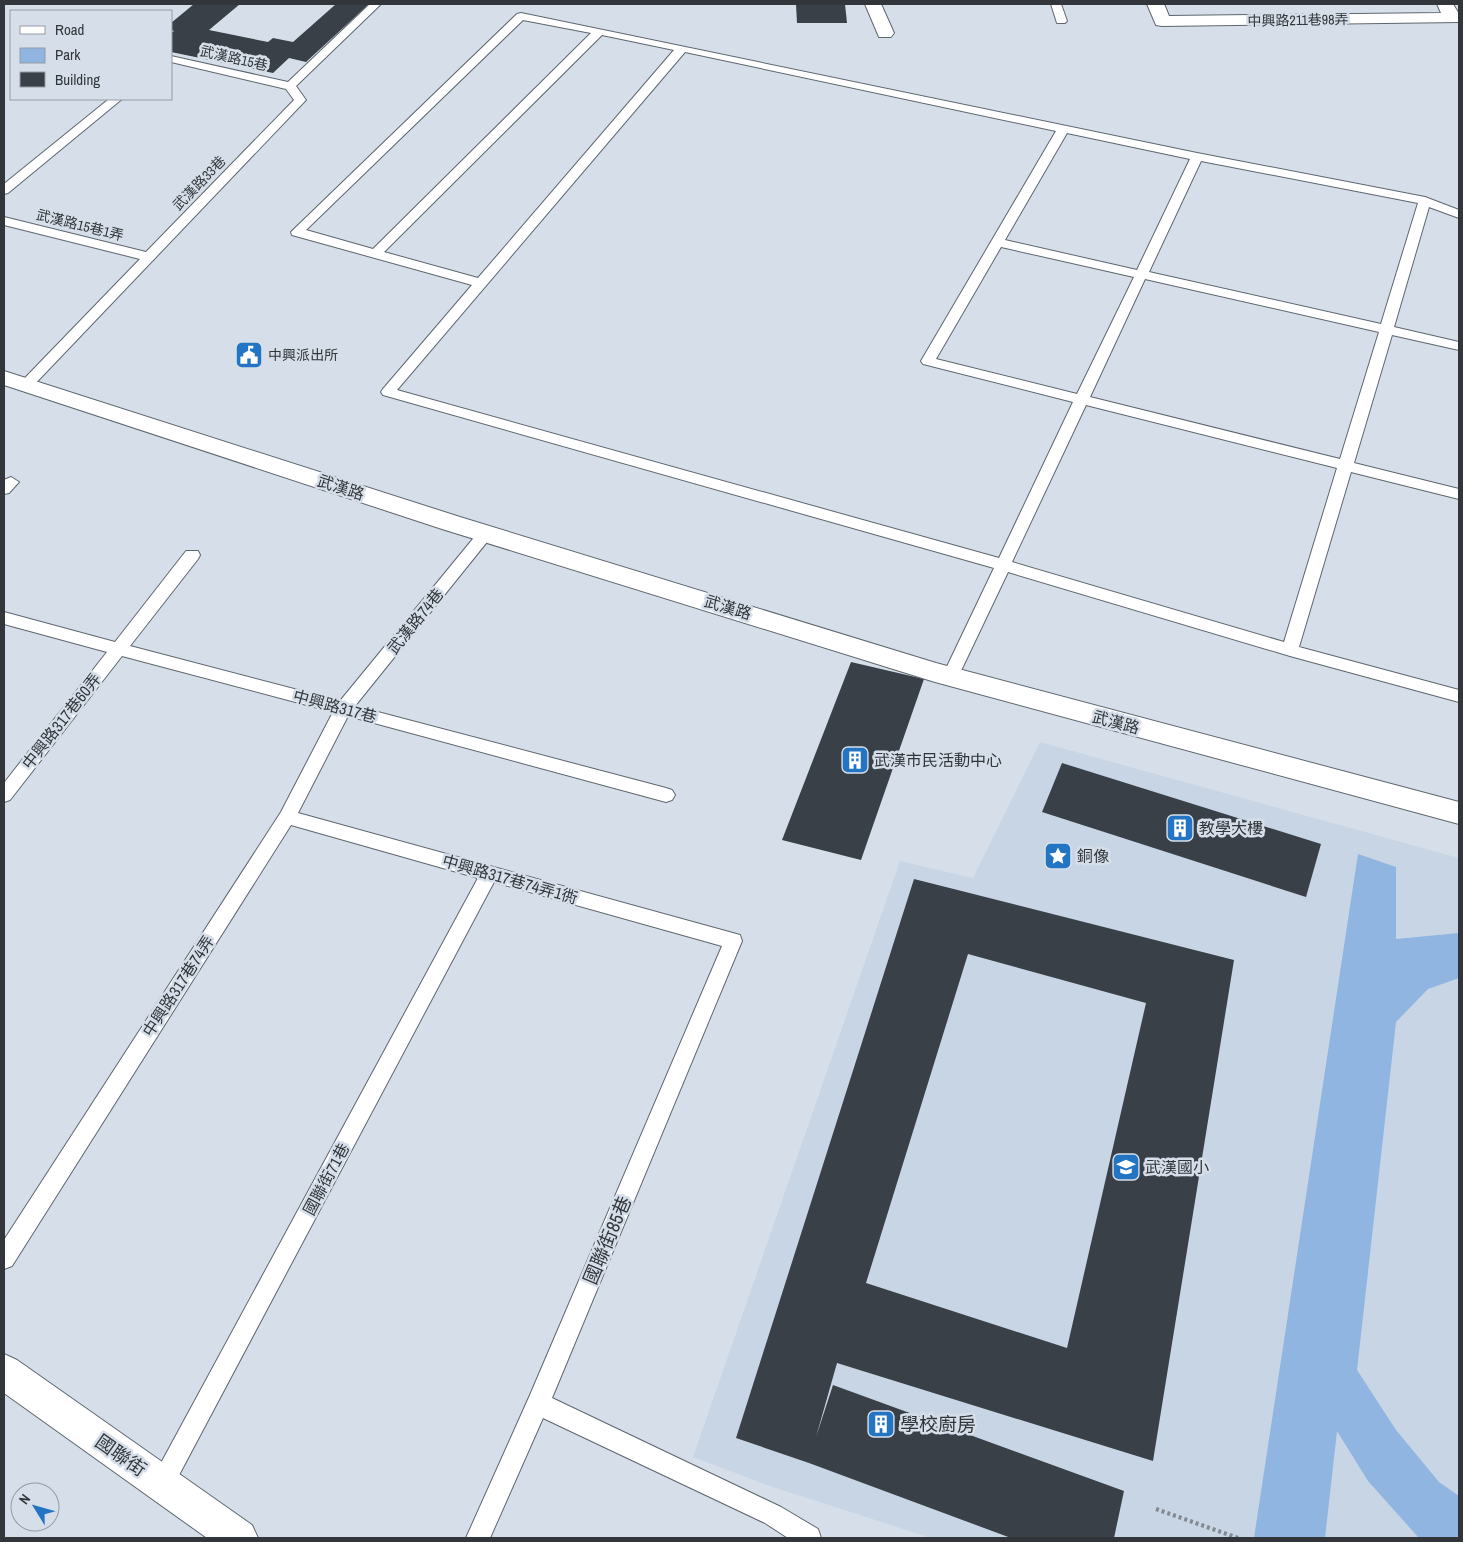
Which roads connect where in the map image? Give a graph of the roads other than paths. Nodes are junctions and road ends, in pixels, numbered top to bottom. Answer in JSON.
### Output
{"nodes":[{"id":1,"x":376,"y":4,"type":"edge"},
{"id":2,"x":873,"y":4,"type":"edge"},
{"id":3,"x":1056,"y":4,"type":"edge"},
{"id":4,"x":1156,"y":4,"type":"edge"},
{"id":5,"x":1449,"y":11,"type":"edge"},
{"id":6,"x":1061,"y":21,"type":"dead end"},
{"id":7,"x":599,"y":32,"type":"junction"},
{"id":8,"x":885,"y":33,"type":"dead end"},
{"id":9,"x":682,"y":48,"type":"junction"},
{"id":10,"x":172,"y":59,"type":"edge"},
{"id":11,"x":290,"y":86,"type":"junction"},
{"id":12,"x":115,"y":100,"type":"edge"},
{"id":13,"x":1063,"y":129,"type":"junction"},
{"id":14,"x":1198,"y":157,"type":"junction"},
{"id":15,"x":4,"y":190,"type":"edge"},
{"id":16,"x":1425,"y":201,"type":"junction"},
{"id":17,"x":1459,"y":214,"type":"edge"},
{"id":18,"x":4,"y":221,"type":"edge"},
{"id":19,"x":997,"y":242,"type":"junction"},
{"id":20,"x":376,"y":254,"type":"junction"},
{"id":21,"x":150,"y":257,"type":"junction"},
{"id":22,"x":1141,"y":276,"type":"junction"},
{"id":23,"x":481,"y":283,"type":"junction"},
{"id":24,"x":1386,"y":330,"type":"junction"},
{"id":25,"x":1459,"y":346,"type":"edge"},
{"id":26,"x":15,"y":382,"type":"edge"},
{"id":27,"x":1082,"y":400,"type":"junction"},
{"id":28,"x":1346,"y":465,"type":"junction"},
{"id":29,"x":1459,"y":494,"type":"edge"},
{"id":30,"x":486,"y":533,"type":"junction"},
{"id":31,"x":192,"y":555,"type":"dead end"},
{"id":32,"x":1003,"y":565,"type":"junction"},
{"id":33,"x":4,"y":618,"type":"edge"},
{"id":34,"x":118,"y":648,"type":"junction"},
{"id":35,"x":1290,"y":650,"type":"junction"},
{"id":36,"x":950,"y":677,"type":"junction"},
{"id":37,"x":1459,"y":696,"type":"edge"},
{"id":38,"x":344,"y":708,"type":"junction"},
{"id":39,"x":4,"y":794,"type":"edge"},
{"id":40,"x":666,"y":795,"type":"dead end"},
{"id":41,"x":1459,"y":813,"type":"edge"},
{"id":42,"x":286,"y":817,"type":"junction"},
{"id":43,"x":490,"y":873,"type":"junction"},
{"id":44,"x":733,"y":940,"type":"joint"},
{"id":45,"x":4,"y":1258,"type":"edge"},
{"id":46,"x":4,"y":1372,"type":"edge"},
{"id":47,"x":538,"y":1403,"type":"junction"},
{"id":48,"x":162,"y":1484,"type":"junction"},
{"id":49,"x":239,"y":1538,"type":"edge"},
{"id":50,"x":478,"y":1538,"type":"edge"},
{"id":51,"x":809,"y":1538,"type":"edge"}],
"edges":[{"from":1,"to":11,"type":"lane"},
{"from":2,"to":8,"type":"street"},
{"from":3,"to":6,"type":"lane"},
{"from":4,"to":5,"type":"street","name":"中興路211巷98弄"},
{"from":7,"to":9,"type":"lane"},
{"from":7,"to":20,"type":"lane"},
{"from":7,"to":20,"type":"lane"},
{"from":9,"to":13,"type":"lane"},
{"from":9,"to":23,"type":"lane"},
{"from":10,"to":11,"type":"lane","name":"武漢路15巷"},
{"from":11,"to":21,"type":"lane","name":"武漢路33巷"},
{"from":12,"to":15,"type":"lane"},
{"from":13,"to":14,"type":"lane"},
{"from":13,"to":19,"type":"lane"},
{"from":14,"to":16,"type":"lane"},
{"from":14,"to":22,"type":"lane"},
{"from":16,"to":17,"type":"lane"},
{"from":16,"to":24,"type":"lane"},
{"from":18,"to":21,"type":"lane","name":"武漢路15巷1弄"},
{"from":19,"to":22,"type":"lane"},
{"from":19,"to":27,"type":"lane"},
{"from":20,"to":23,"type":"lane"},
{"from":21,"to":26,"type":"lane","name":"武漢路33巷"},
{"from":22,"to":24,"type":"lane"},
{"from":22,"to":27,"type":"lane"},
{"from":23,"to":32,"type":"lane"},
{"from":24,"to":25,"type":"lane"},
{"from":24,"to":28,"type":"lane"},
{"from":26,"to":30,"type":"street","name":"武漢路"},
{"from":27,"to":28,"type":"lane"},
{"from":27,"to":32,"type":"lane"},
{"from":28,"to":29,"type":"lane"},
{"from":28,"to":35,"type":"lane"},
{"from":30,"to":36,"type":"street","name":"武漢路"},
{"from":30,"to":38,"type":"lane","name":"武漢路74巷"},
{"from":31,"to":34,"type":"lane","name":"中興路317巷60弄"},
{"from":32,"to":35,"type":"lane"},
{"from":32,"to":36,"type":"lane"},
{"from":33,"to":34,"type":"lane","name":"中興路317巷"},
{"from":34,"to":38,"type":"lane","name":"中興路317巷"},
{"from":34,"to":39,"type":"lane","name":"中興路317巷60弄"},
{"from":35,"to":37,"type":"lane"},
{"from":36,"to":41,"type":"street","name":"武漢路"},
{"from":38,"to":40,"type":"lane","name":"中興路317巷"},
{"from":38,"to":42,"type":"lane","name":"中興路317巷74弄"},
{"from":42,"to":43,"type":"lane","name":"中興路317巷74弄1衖"},
{"from":42,"to":45,"type":"lane","name":"中興路317巷74弄"},
{"from":43,"to":44,"type":"lane","name":"中興路317巷74弄1衖"},
{"from":43,"to":48,"type":"lane","name":"國聯街71巷"},
{"from":44,"to":47,"type":"lane","name":"國聯街85巷"},
{"from":46,"to":48,"type":"street","name":"國聯街"},
{"from":47,"to":50,"type":"lane","name":"國聯街85巷"},
{"from":47,"to":51,"type":"lane"},
{"from":48,"to":49,"type":"street","name":"國聯街"}]}
